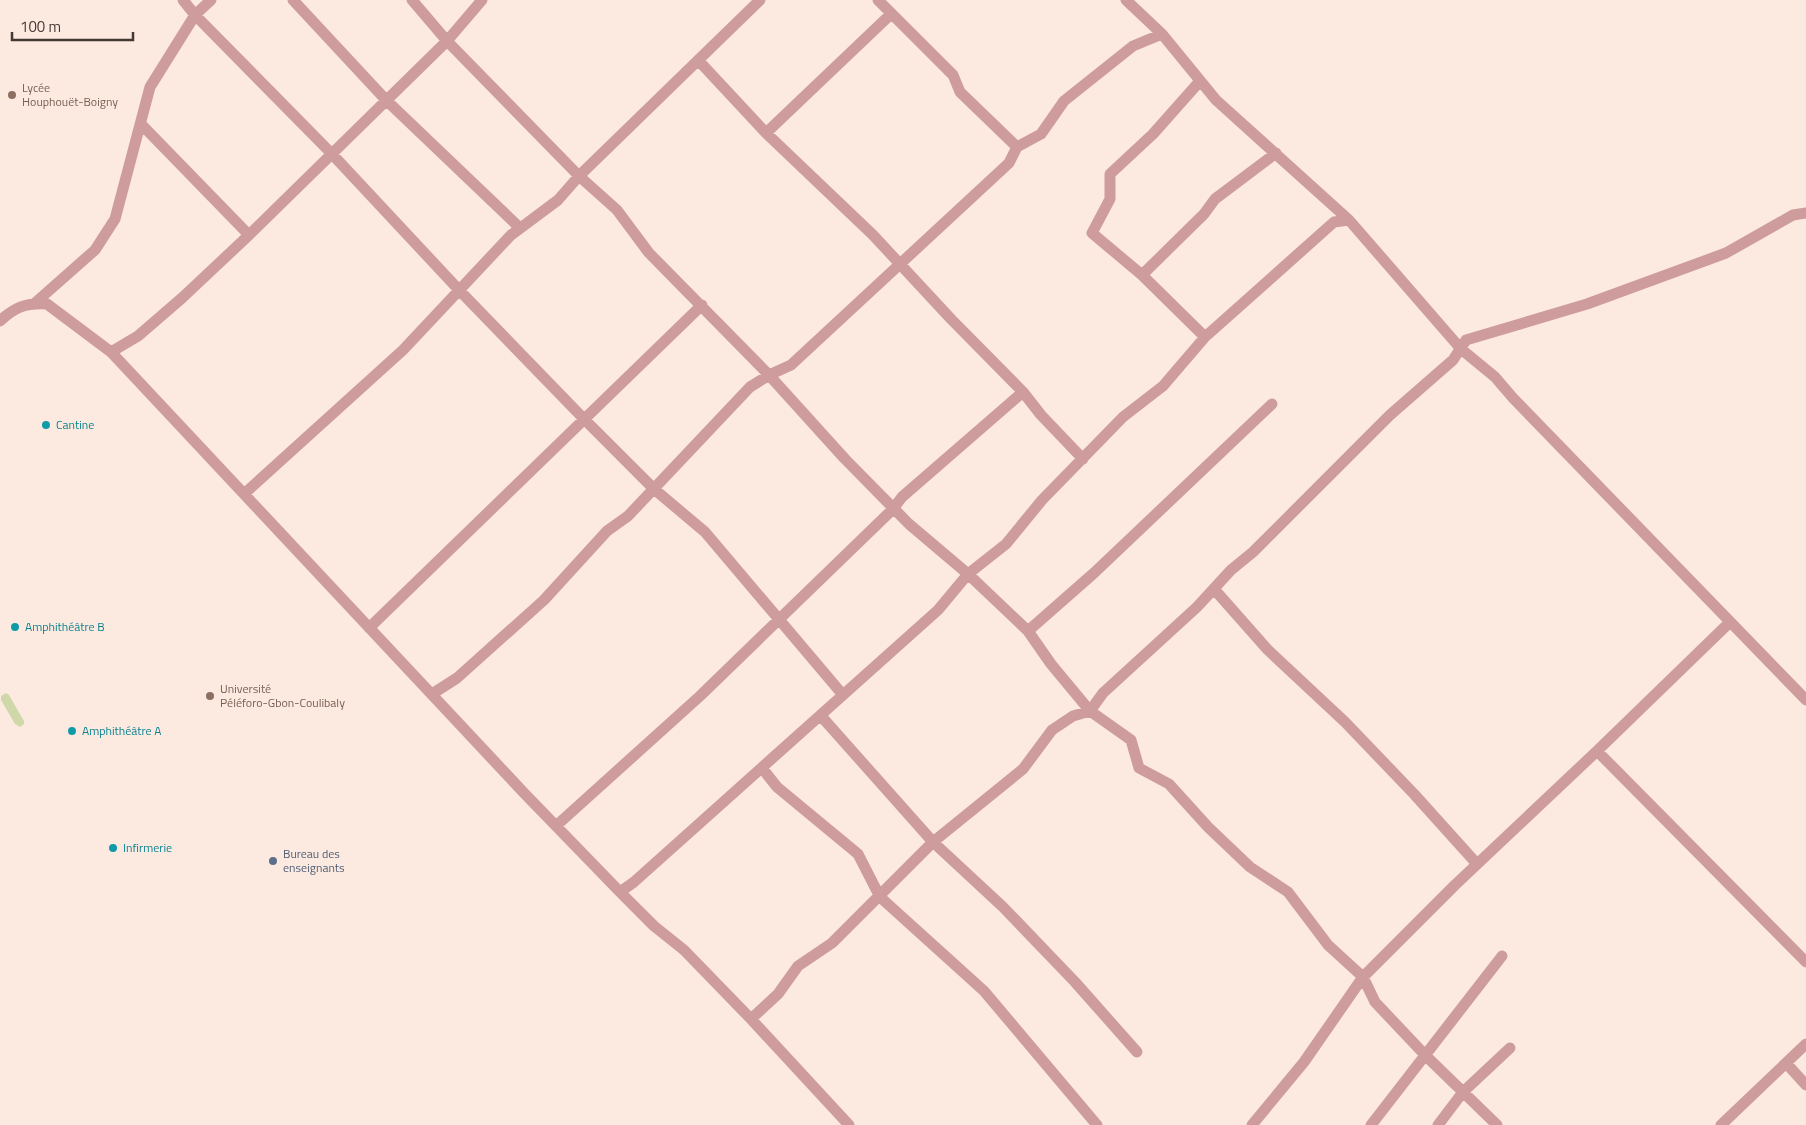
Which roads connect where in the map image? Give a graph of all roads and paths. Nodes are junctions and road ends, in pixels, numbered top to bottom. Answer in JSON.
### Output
{"nodes":[{"id":1,"x":183,"y":0,"type":"edge"},
{"id":2,"x":211,"y":0,"type":"edge"},
{"id":3,"x":293,"y":0,"type":"edge"},
{"id":4,"x":412,"y":0,"type":"edge"},
{"id":5,"x":482,"y":0,"type":"edge"},
{"id":6,"x":760,"y":0,"type":"edge"},
{"id":7,"x":878,"y":0,"type":"edge"},
{"id":8,"x":1126,"y":0,"type":"edge"},
{"id":9,"x":891,"y":14,"type":"junction"},
{"id":10,"x":195,"y":15,"type":"junction"},
{"id":11,"x":1162,"y":34,"type":"junction"},
{"id":12,"x":447,"y":41,"type":"junction"},
{"id":13,"x":698,"y":60,"type":"junction"},
{"id":14,"x":1200,"y":81,"type":"junction"},
{"id":15,"x":386,"y":100,"type":"junction"},
{"id":16,"x":141,"y":124,"type":"junction"},
{"id":17,"x":766,"y":133,"type":"junction"},
{"id":18,"x":1017,"y":148,"type":"junction"},
{"id":19,"x":1276,"y":153,"type":"junction"},
{"id":20,"x":332,"y":154,"type":"junction"},
{"id":21,"x":579,"y":176,"type":"junction"},
{"id":22,"x":1806,"y":213,"type":"edge"},
{"id":23,"x":1349,"y":220,"type":"junction"},
{"id":24,"x":520,"y":228,"type":"junction"},
{"id":25,"x":249,"y":235,"type":"junction"},
{"id":26,"x":899,"y":264,"type":"junction"},
{"id":27,"x":1142,"y":275,"type":"junction"},
{"id":28,"x":459,"y":290,"type":"junction"},
{"id":29,"x":35,"y":303,"type":"junction"},
{"id":30,"x":702,"y":305,"type":"junction"},
{"id":31,"x":0,"y":322,"type":"edge"},
{"id":32,"x":1205,"y":337,"type":"junction"},
{"id":33,"x":1461,"y":348,"type":"junction"},
{"id":34,"x":111,"y":352,"type":"junction"},
{"id":35,"x":769,"y":375,"type":"junction"},
{"id":36,"x":1023,"y":392,"type":"junction"},
{"id":37,"x":1272,"y":404,"type":"dead end"},
{"id":38,"x":584,"y":419,"type":"junction"},
{"id":39,"x":1083,"y":459,"type":"junction"},
{"id":40,"x":654,"y":489,"type":"junction"},
{"id":41,"x":244,"y":494,"type":"junction"},
{"id":42,"x":893,"y":509,"type":"junction"},
{"id":43,"x":968,"y":574,"type":"junction"},
{"id":44,"x":1214,"y":589,"type":"junction"},
{"id":45,"x":779,"y":619,"type":"junction"},
{"id":46,"x":1730,"y":622,"type":"junction"},
{"id":47,"x":369,"y":628,"type":"junction"},
{"id":48,"x":1028,"y":631,"type":"junction"},
{"id":49,"x":432,"y":694,"type":"junction"},
{"id":50,"x":843,"y":695,"type":"junction"},
{"id":51,"x":1806,"y":700,"type":"edge"},
{"id":52,"x":1090,"y":711,"type":"junction"},
{"id":53,"x":820,"y":716,"type":"junction"},
{"id":54,"x":1597,"y":751,"type":"junction"},
{"id":55,"x":762,"y":768,"type":"junction"},
{"id":56,"x":557,"y":825,"type":"junction"},
{"id":57,"x":933,"y":842,"type":"junction"},
{"id":58,"x":1477,"y":864,"type":"junction"},
{"id":59,"x":620,"y":892,"type":"junction"},
{"id":60,"x":880,"y":897,"type":"junction"},
{"id":61,"x":1502,"y":956,"type":"dead end"},
{"id":62,"x":1806,"y":962,"type":"edge"},
{"id":63,"x":1363,"y":977,"type":"junction"},
{"id":64,"x":751,"y":1019,"type":"junction"},
{"id":65,"x":1806,"y":1044,"type":"edge"},
{"id":66,"x":1510,"y":1048,"type":"dead end"},
{"id":67,"x":1137,"y":1052,"type":"dead end"},
{"id":68,"x":1426,"y":1056,"type":"junction"},
{"id":69,"x":1786,"y":1064,"type":"junction"},
{"id":70,"x":1806,"y":1085,"type":"edge"},
{"id":71,"x":1463,"y":1092,"type":"junction"},
{"id":72,"x":1256,"y":1124,"type":"edge"},
{"id":73,"x":1725,"y":1124,"type":"edge"},
{"id":74,"x":849,"y":1125,"type":"edge"},
{"id":75,"x":1097,"y":1125,"type":"edge"},
{"id":76,"x":1371,"y":1125,"type":"edge"},
{"id":77,"x":1438,"y":1125,"type":"edge"},
{"id":78,"x":1497,"y":1125,"type":"edge"}],
"edges":[{"from":1,"to":10,"type":"street"},
{"from":2,"to":10,"type":"street"},
{"from":3,"to":15,"type":"street"},
{"from":4,"to":12,"type":"street"},
{"from":5,"to":12,"type":"street"},
{"from":6,"to":13,"type":"street"},
{"from":7,"to":9,"type":"street"},
{"from":8,"to":11,"type":"street"},
{"from":9,"to":17,"type":"street"},
{"from":9,"to":18,"type":"street"},
{"from":10,"to":16,"type":"street"},
{"from":10,"to":20,"type":"street"},
{"from":11,"to":14,"type":"street"},
{"from":11,"to":18,"type":"street"},
{"from":12,"to":15,"type":"street"},
{"from":12,"to":21,"type":"street"},
{"from":13,"to":17,"type":"street"},
{"from":13,"to":21,"type":"street"},
{"from":14,"to":19,"type":"street"},
{"from":14,"to":27,"type":"street"},
{"from":15,"to":20,"type":"street"},
{"from":15,"to":24,"type":"street"},
{"from":16,"to":25,"type":"street"},
{"from":16,"to":29,"type":"street"},
{"from":17,"to":26,"type":"street"},
{"from":18,"to":26,"type":"street"},
{"from":19,"to":23,"type":"street"},
{"from":19,"to":27,"type":"street"},
{"from":20,"to":25,"type":"street"},
{"from":20,"to":28,"type":"street"},
{"from":21,"to":24,"type":"street"},
{"from":21,"to":30,"type":"street"},
{"from":22,"to":33,"type":"street"},
{"from":23,"to":32,"type":"street"},
{"from":23,"to":33,"type":"street"},
{"from":24,"to":28,"type":"street"},
{"from":25,"to":34,"type":"street"},
{"from":26,"to":35,"type":"street"},
{"from":26,"to":36,"type":"street"},
{"from":27,"to":32,"type":"street"},
{"from":28,"to":38,"type":"street"},
{"from":28,"to":41,"type":"street"},
{"from":29,"to":31,"type":"street"},
{"from":29,"to":34,"type":"street"},
{"from":30,"to":35,"type":"street"},
{"from":30,"to":38,"type":"street"},
{"from":32,"to":39,"type":"street"},
{"from":33,"to":44,"type":"street"},
{"from":33,"to":46,"type":"street"},
{"from":34,"to":41,"type":"street"},
{"from":35,"to":40,"type":"street"},
{"from":35,"to":42,"type":"street"},
{"from":36,"to":39,"type":"street"},
{"from":36,"to":42,"type":"street"},
{"from":37,"to":48,"type":"street"},
{"from":38,"to":40,"type":"street"},
{"from":38,"to":47,"type":"street"},
{"from":39,"to":43,"type":"street"},
{"from":40,"to":45,"type":"street"},
{"from":40,"to":49,"type":"street"},
{"from":41,"to":47,"type":"street"},
{"from":42,"to":43,"type":"street"},
{"from":42,"to":45,"type":"street"},
{"from":43,"to":48,"type":"street"},
{"from":43,"to":50,"type":"street"},
{"from":44,"to":52,"type":"street"},
{"from":44,"to":58,"type":"street"},
{"from":45,"to":50,"type":"street"},
{"from":45,"to":56,"type":"street"},
{"from":46,"to":51,"type":"street"},
{"from":46,"to":54,"type":"street"},
{"from":47,"to":49,"type":"street"},
{"from":48,"to":52,"type":"street"},
{"from":49,"to":56,"type":"street"},
{"from":50,"to":53,"type":"street"},
{"from":52,"to":57,"type":"street"},
{"from":52,"to":63,"type":"street"},
{"from":53,"to":55,"type":"street"},
{"from":53,"to":57,"type":"street"},
{"from":54,"to":58,"type":"street"},
{"from":54,"to":62,"type":"street"},
{"from":55,"to":59,"type":"street"},
{"from":55,"to":60,"type":"street"},
{"from":56,"to":59,"type":"street"},
{"from":57,"to":60,"type":"street"},
{"from":57,"to":67,"type":"street"},
{"from":58,"to":63,"type":"street"},
{"from":59,"to":64,"type":"street"},
{"from":60,"to":64,"type":"street"},
{"from":60,"to":75,"type":"street"},
{"from":61,"to":68,"type":"street"},
{"from":63,"to":68,"type":"street"},
{"from":63,"to":72,"type":"street"},
{"from":64,"to":74,"type":"street"},
{"from":65,"to":69,"type":"street"},
{"from":66,"to":71,"type":"street"},
{"from":68,"to":71,"type":"street"},
{"from":68,"to":76,"type":"street"},
{"from":69,"to":70,"type":"street"},
{"from":69,"to":73,"type":"street"},
{"from":71,"to":77,"type":"street"},
{"from":71,"to":78,"type":"street"}]}
